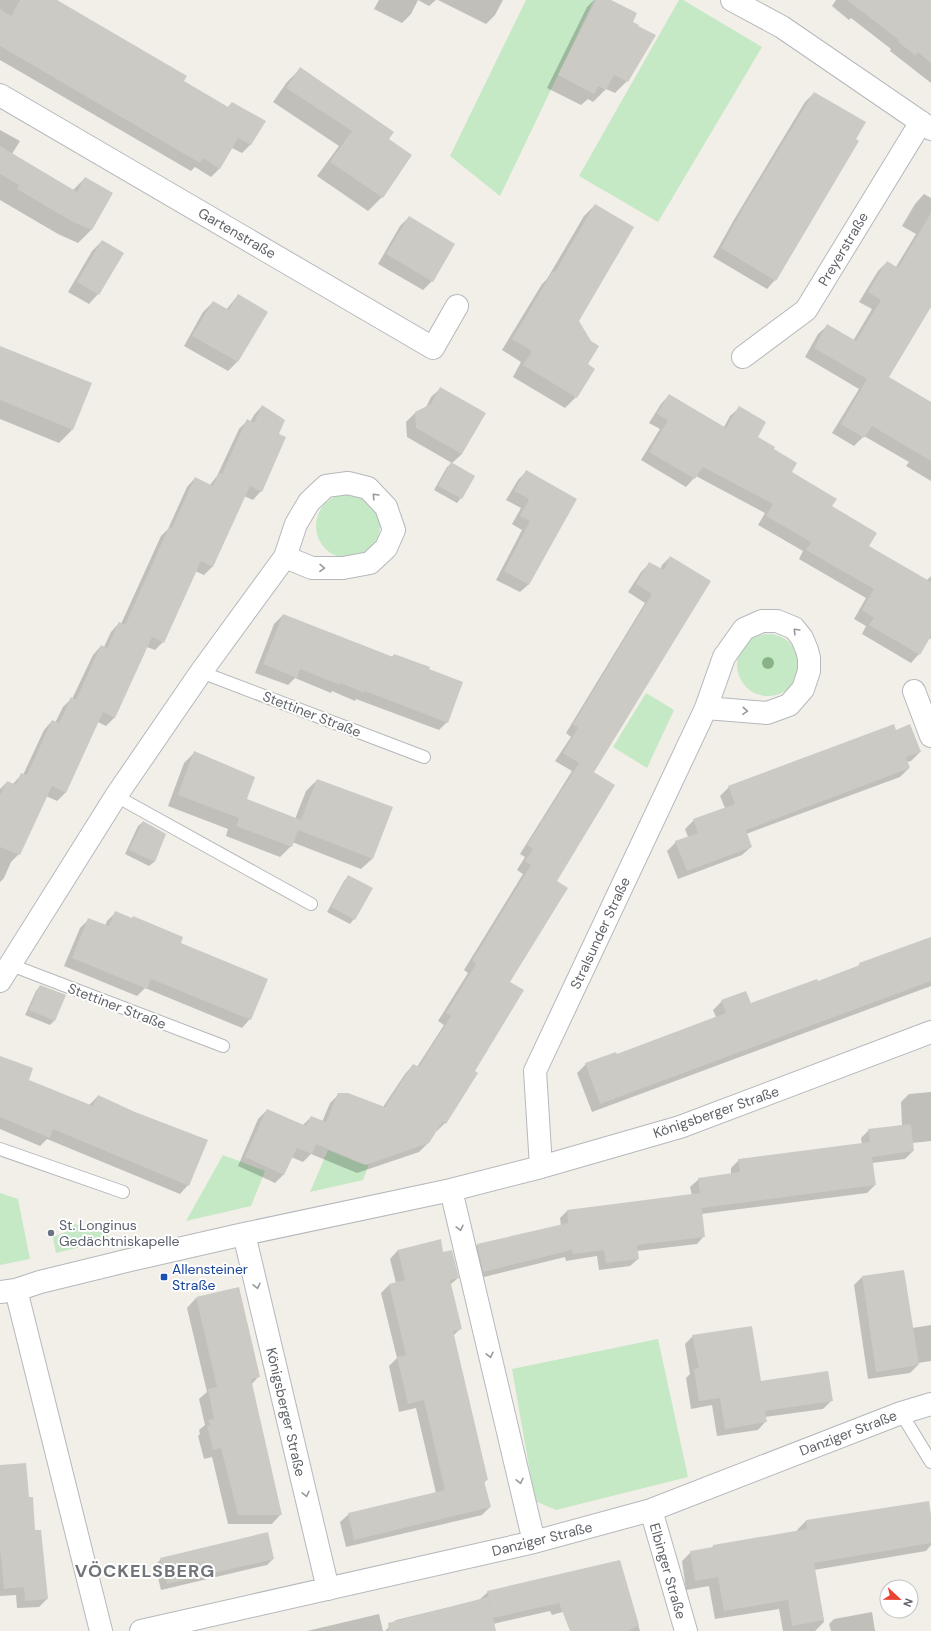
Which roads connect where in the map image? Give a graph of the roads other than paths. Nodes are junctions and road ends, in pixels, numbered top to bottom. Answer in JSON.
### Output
{"nodes":[{"id":1,"x":732,"y":0,"type":"edge"},
{"id":2,"x":0,"y":95,"type":"edge"},
{"id":3,"x":926,"y":125,"type":"edge"},
{"id":4,"x":457,"y":306,"type":"dead end"},
{"id":5,"x":743,"y":357,"type":"dead end"},
{"id":6,"x":285,"y":557,"type":"junction"},
{"id":7,"x":201,"y":672,"type":"junction"},
{"id":8,"x":914,"y":691,"type":"dead end"},
{"id":9,"x":706,"y":708,"type":"junction"},
{"id":10,"x":931,"y":736,"type":"edge"},
{"id":11,"x":424,"y":757,"type":"dead end"},
{"id":12,"x":116,"y":796,"type":"junction"},
{"id":13,"x":311,"y":904,"type":"dead end"},
{"id":14,"x":5,"y":973,"type":"edge"},
{"id":15,"x":931,"y":1032,"type":"edge"},
{"id":16,"x":223,"y":1046,"type":"dead end"},
{"id":17,"x":0,"y":1149,"type":"edge"},
{"id":18,"x":541,"y":1167,"type":"junction"},
{"id":19,"x":451,"y":1190,"type":"junction"},
{"id":20,"x":123,"y":1192,"type":"dead end"},
{"id":21,"x":244,"y":1234,"type":"junction"},
{"id":22,"x":8,"y":1291,"type":"edge"},
{"id":23,"x":931,"y":1404,"type":"edge"},
{"id":24,"x":902,"y":1413,"type":"junction"},
{"id":25,"x":931,"y":1462,"type":"edge"},
{"id":26,"x":651,"y":1510,"type":"junction"},
{"id":27,"x":534,"y":1542,"type":"junction"},
{"id":28,"x":328,"y":1590,"type":"junction"},
{"id":29,"x":101,"y":1631,"type":"edge"},
{"id":30,"x":141,"y":1631,"type":"edge"},
{"id":31,"x":686,"y":1631,"type":"edge"}],
"edges":[{"from":1,"to":3,"type":"street","name":"Preyerstraße"},
{"from":2,"to":4,"type":"street","name":"Gartenstraße"},
{"from":3,"to":5,"type":"street","name":"Preyerstraße"},
{"from":6,"to":6,"type":"street","name":"Stettiner Straße","one_way":true},
{"from":6,"to":7,"type":"street","name":"Stettiner Straße"},
{"from":7,"to":11,"type":"lane","name":"Stettiner Straße"},
{"from":7,"to":12,"type":"street","name":"Stettiner Straße"},
{"from":8,"to":10,"type":"street"},
{"from":9,"to":9,"type":"street","name":"Stralsunder Straße","one_way":true},
{"from":9,"to":18,"type":"street","name":"Stralsunder Straße"},
{"from":12,"to":13,"type":"lane"},
{"from":12,"to":14,"type":"street","name":"Stettiner Straße"},
{"from":14,"to":16,"type":"lane","name":"Stettiner Straße"},
{"from":15,"to":18,"type":"street","name":"Königsberger Straße"},
{"from":17,"to":20,"type":"lane"},
{"from":18,"to":19,"type":"street","name":"Königsberger Straße"},
{"from":19,"to":21,"type":"street","name":"Königsberger Straße"},
{"from":19,"to":27,"type":"street","one_way":true},
{"from":21,"to":22,"type":"street","name":"Königsberger Straße"},
{"from":21,"to":28,"type":"street","name":"Königsberger Straße","one_way":true},
{"from":22,"to":29,"type":"street"},
{"from":23,"to":24,"type":"street","name":"Danziger Straße"},
{"from":24,"to":25,"type":"lane"},
{"from":24,"to":26,"type":"street","name":"Danziger Straße"},
{"from":26,"to":27,"type":"street","name":"Danziger Straße"},
{"from":26,"to":31,"type":"street","name":"Elbinger Straße"},
{"from":27,"to":28,"type":"street","name":"Danziger Straße"},
{"from":28,"to":30,"type":"street","name":"Danziger Straße"}]}
